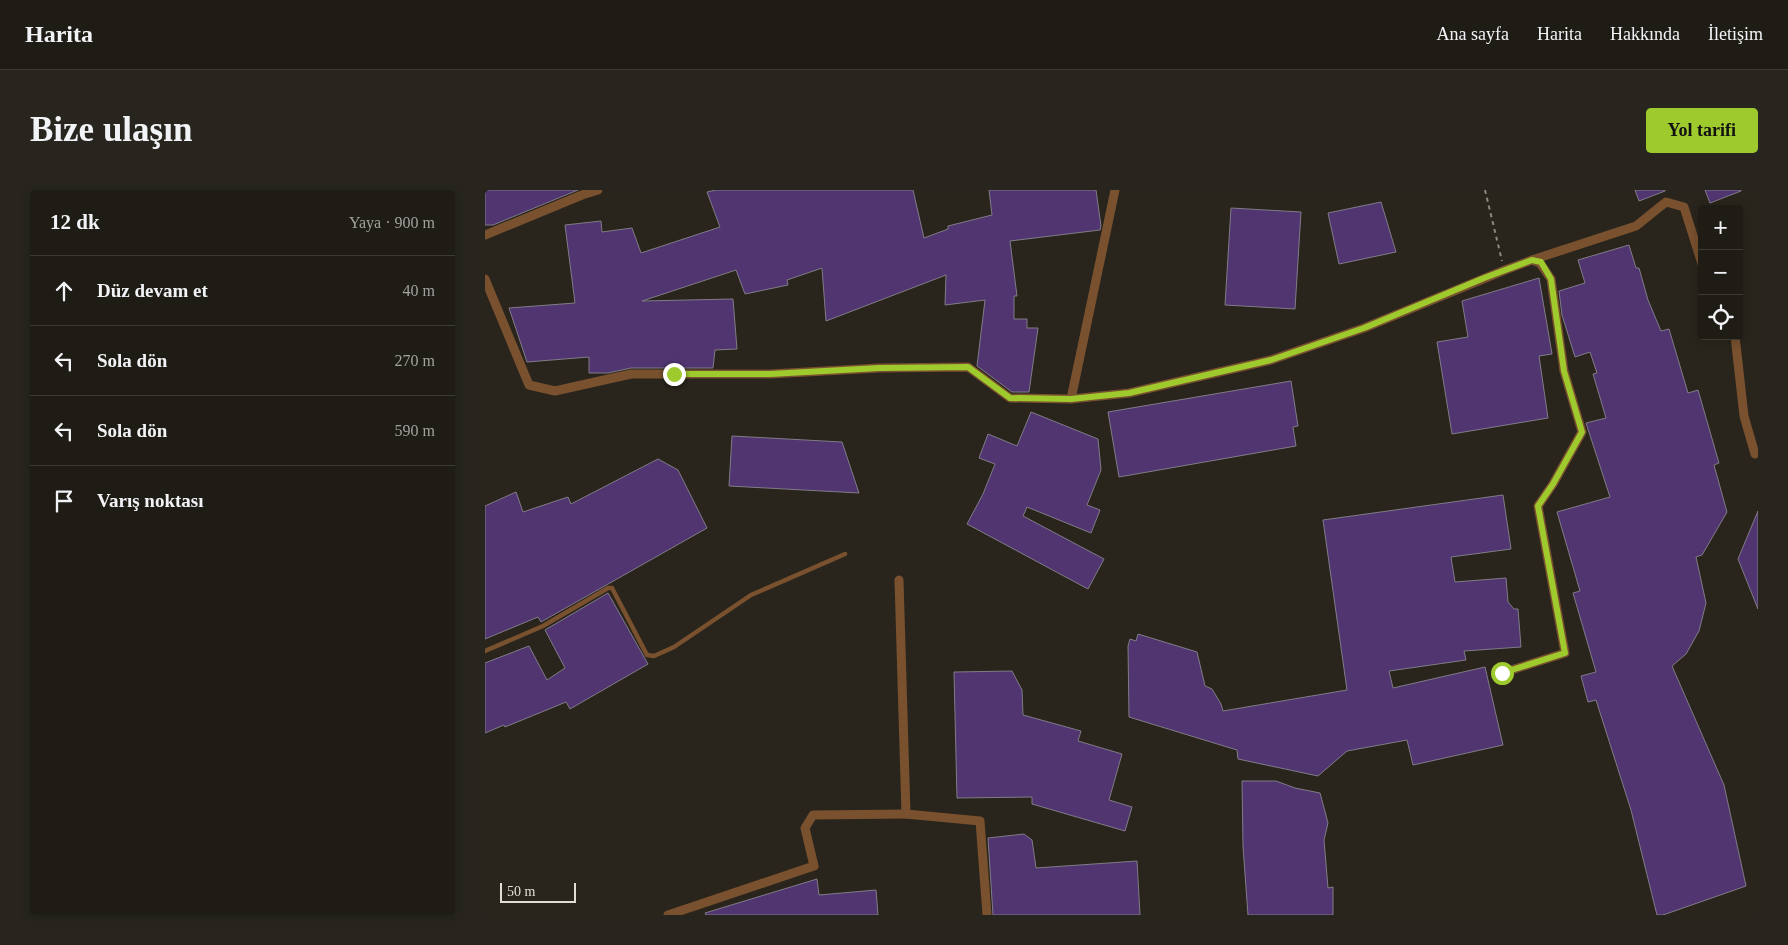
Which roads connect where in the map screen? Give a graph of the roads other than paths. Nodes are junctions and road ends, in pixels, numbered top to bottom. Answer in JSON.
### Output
{"nodes":[{"id":1,"x":599,"y":190,"type":"edge"},
{"id":2,"x":1115,"y":190,"type":"edge"},
{"id":3,"x":485,"y":235,"type":"edge"},
{"id":4,"x":1698,"y":251,"type":"edge"},
{"id":5,"x":1532,"y":260,"type":"junction"},
{"id":6,"x":485,"y":279,"type":"edge"},
{"id":7,"x":1735,"y":340,"type":"edge"},
{"id":8,"x":1071,"y":399,"type":"junction"},
{"id":9,"x":1755,"y":454,"type":"dead end"},
{"id":10,"x":845,"y":554,"type":"dead end"},
{"id":11,"x":899,"y":580,"type":"dead end"},
{"id":12,"x":485,"y":651,"type":"edge"},
{"id":13,"x":1502,"y":673,"type":"dead end"},
{"id":14,"x":906,"y":814,"type":"junction"},
{"id":15,"x":668,"y":915,"type":"edge"},
{"id":16,"x":987,"y":915,"type":"edge"}],
"edges":[{"from":1,"to":3,"type":"street"},
{"from":2,"to":8,"type":"street"},
{"from":4,"to":5,"type":"street"},
{"from":5,"to":8,"type":"street"},
{"from":5,"to":13,"type":"street"},
{"from":6,"to":8,"type":"street"},
{"from":7,"to":9,"type":"street"},
{"from":10,"to":12,"type":"lane"},
{"from":11,"to":14,"type":"street"},
{"from":14,"to":15,"type":"street"},
{"from":14,"to":16,"type":"street"}]}
